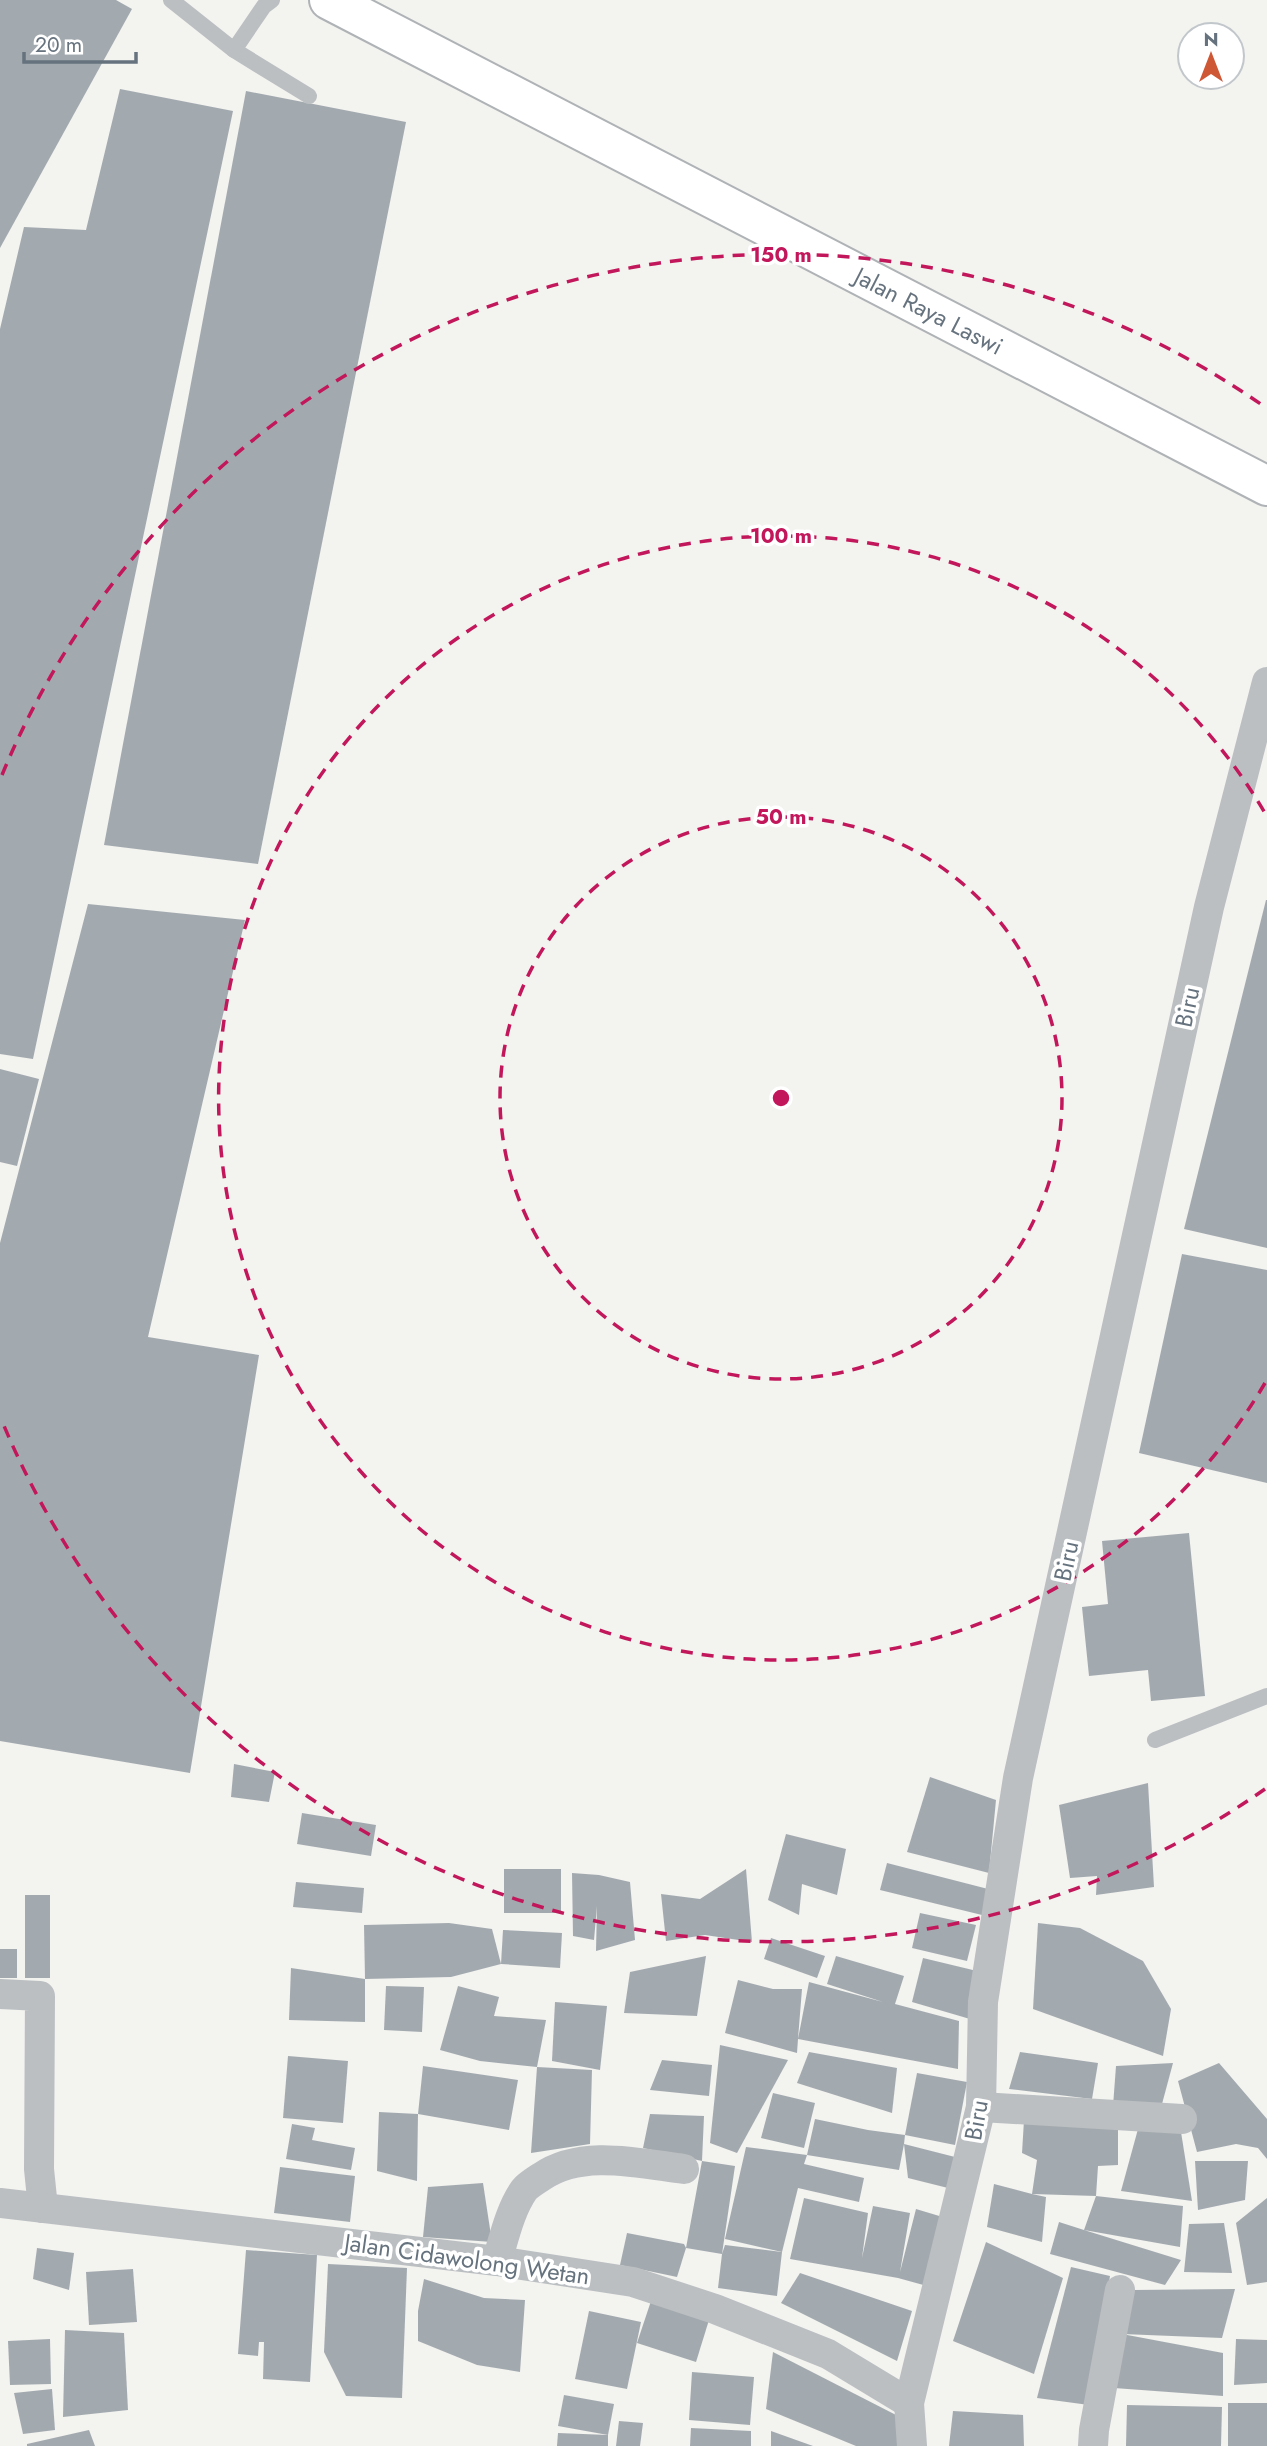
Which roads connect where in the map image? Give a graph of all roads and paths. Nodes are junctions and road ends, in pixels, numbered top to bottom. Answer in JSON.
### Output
{"nodes":[{"id":1,"x":171,"y":0,"type":"edge"},
{"id":2,"x":272,"y":0,"type":"edge"},
{"id":3,"x":330,"y":0,"type":"edge"},
{"id":4,"x":234,"y":50,"type":"junction"},
{"id":5,"x":309,"y":96,"type":"dead end"},
{"id":6,"x":1267,"y":486,"type":"edge"},
{"id":7,"x":1267,"y":682,"type":"edge"},
{"id":8,"x":1267,"y":1696,"type":"edge"},
{"id":9,"x":1155,"y":1740,"type":"dead end"},
{"id":10,"x":0,"y":1994,"type":"edge"},
{"id":11,"x":981,"y":2107,"type":"junction"},
{"id":12,"x":1182,"y":2119,"type":"dead end"},
{"id":13,"x":684,"y":2169,"type":"dead end"},
{"id":14,"x":0,"y":2203,"type":"edge"},
{"id":15,"x":43,"y":2208,"type":"junction"},
{"id":16,"x":497,"y":2261,"type":"junction"},
{"id":17,"x":1120,"y":2290,"type":"dead end"},
{"id":18,"x":909,"y":2403,"type":"junction"},
{"id":19,"x":912,"y":2446,"type":"edge"},
{"id":20,"x":1093,"y":2446,"type":"edge"}],
"edges":[{"from":1,"to":4,"type":"lane"},
{"from":2,"to":4,"type":"lane"},
{"from":3,"to":6,"type":"main road","name":"Jalan Raya Laswi"},
{"from":4,"to":5,"type":"lane"},
{"from":7,"to":11,"type":"street","name":"Biru"},
{"from":8,"to":9,"type":"lane"},
{"from":10,"to":15,"type":"street"},
{"from":11,"to":12,"type":"street"},
{"from":11,"to":18,"type":"street","name":"Biru"},
{"from":13,"to":16,"type":"street"},
{"from":14,"to":15,"type":"street","name":"Jalan Cidawolong Wetan"},
{"from":15,"to":16,"type":"street","name":"Jalan Cidawolong Wetan"},
{"from":16,"to":18,"type":"street","name":"Jalan Cidawolong Wetan"},
{"from":17,"to":20,"type":"street"},
{"from":18,"to":19,"type":"street","name":"Biru"}]}
